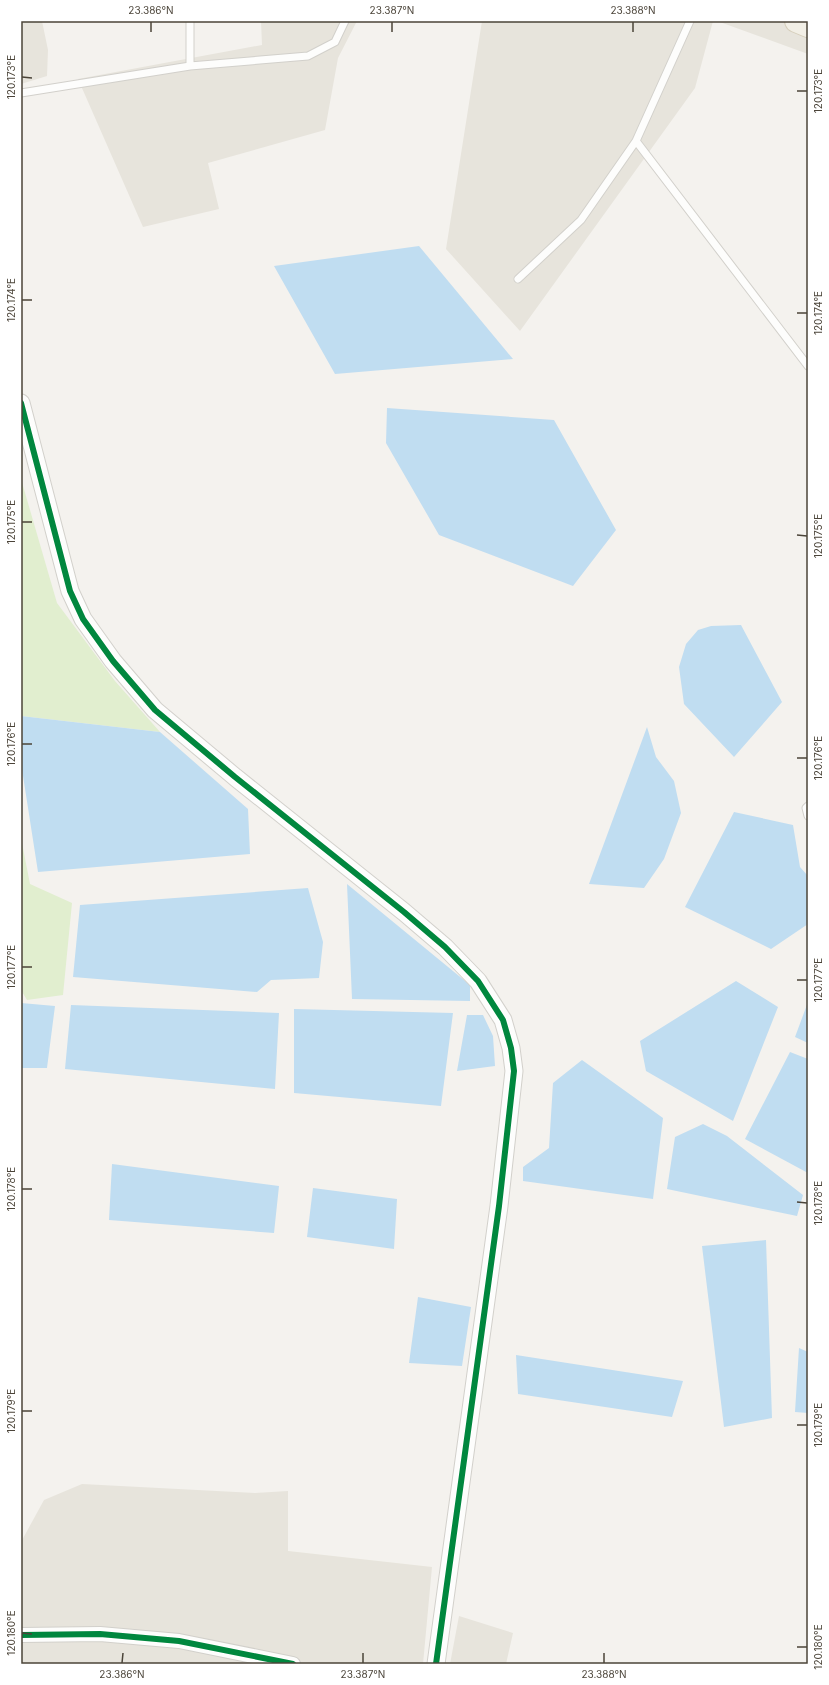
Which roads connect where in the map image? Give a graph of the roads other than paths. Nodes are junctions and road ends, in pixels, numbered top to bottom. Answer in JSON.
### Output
{"nodes":[{"id":1,"x":190,"y":21,"type":"edge"},
{"id":2,"x":345,"y":21,"type":"edge"},
{"id":3,"x":690,"y":21,"type":"edge"},
{"id":4,"x":796,"y":21,"type":"edge"},
{"id":5,"x":808,"y":26,"type":"edge"},
{"id":6,"x":190,"y":66,"type":"junction"},
{"id":7,"x":21,"y":93,"type":"edge"},
{"id":8,"x":636,"y":141,"type":"junction"},
{"id":9,"x":518,"y":278,"type":"dead end"},
{"id":10,"x":808,"y":366,"type":"edge"},
{"id":11,"x":21,"y":403,"type":"edge"},
{"id":12,"x":808,"y":806,"type":"edge"},
{"id":13,"x":808,"y":816,"type":"edge"},
{"id":14,"x":21,"y":1635,"type":"edge"},
{"id":15,"x":293,"y":1664,"type":"edge"},
{"id":16,"x":436,"y":1664,"type":"edge"}],
"edges":[{"from":1,"to":6,"type":"lane"},
{"from":2,"to":6,"type":"lane"},
{"from":3,"to":8,"type":"lane"},
{"from":4,"to":5,"type":"main road"},
{"from":6,"to":7,"type":"lane"},
{"from":8,"to":9,"type":"lane"},
{"from":8,"to":10,"type":"lane"},
{"from":11,"to":16,"type":"street"},
{"from":12,"to":13,"type":"lane"},
{"from":14,"to":15,"type":"street"}]}
